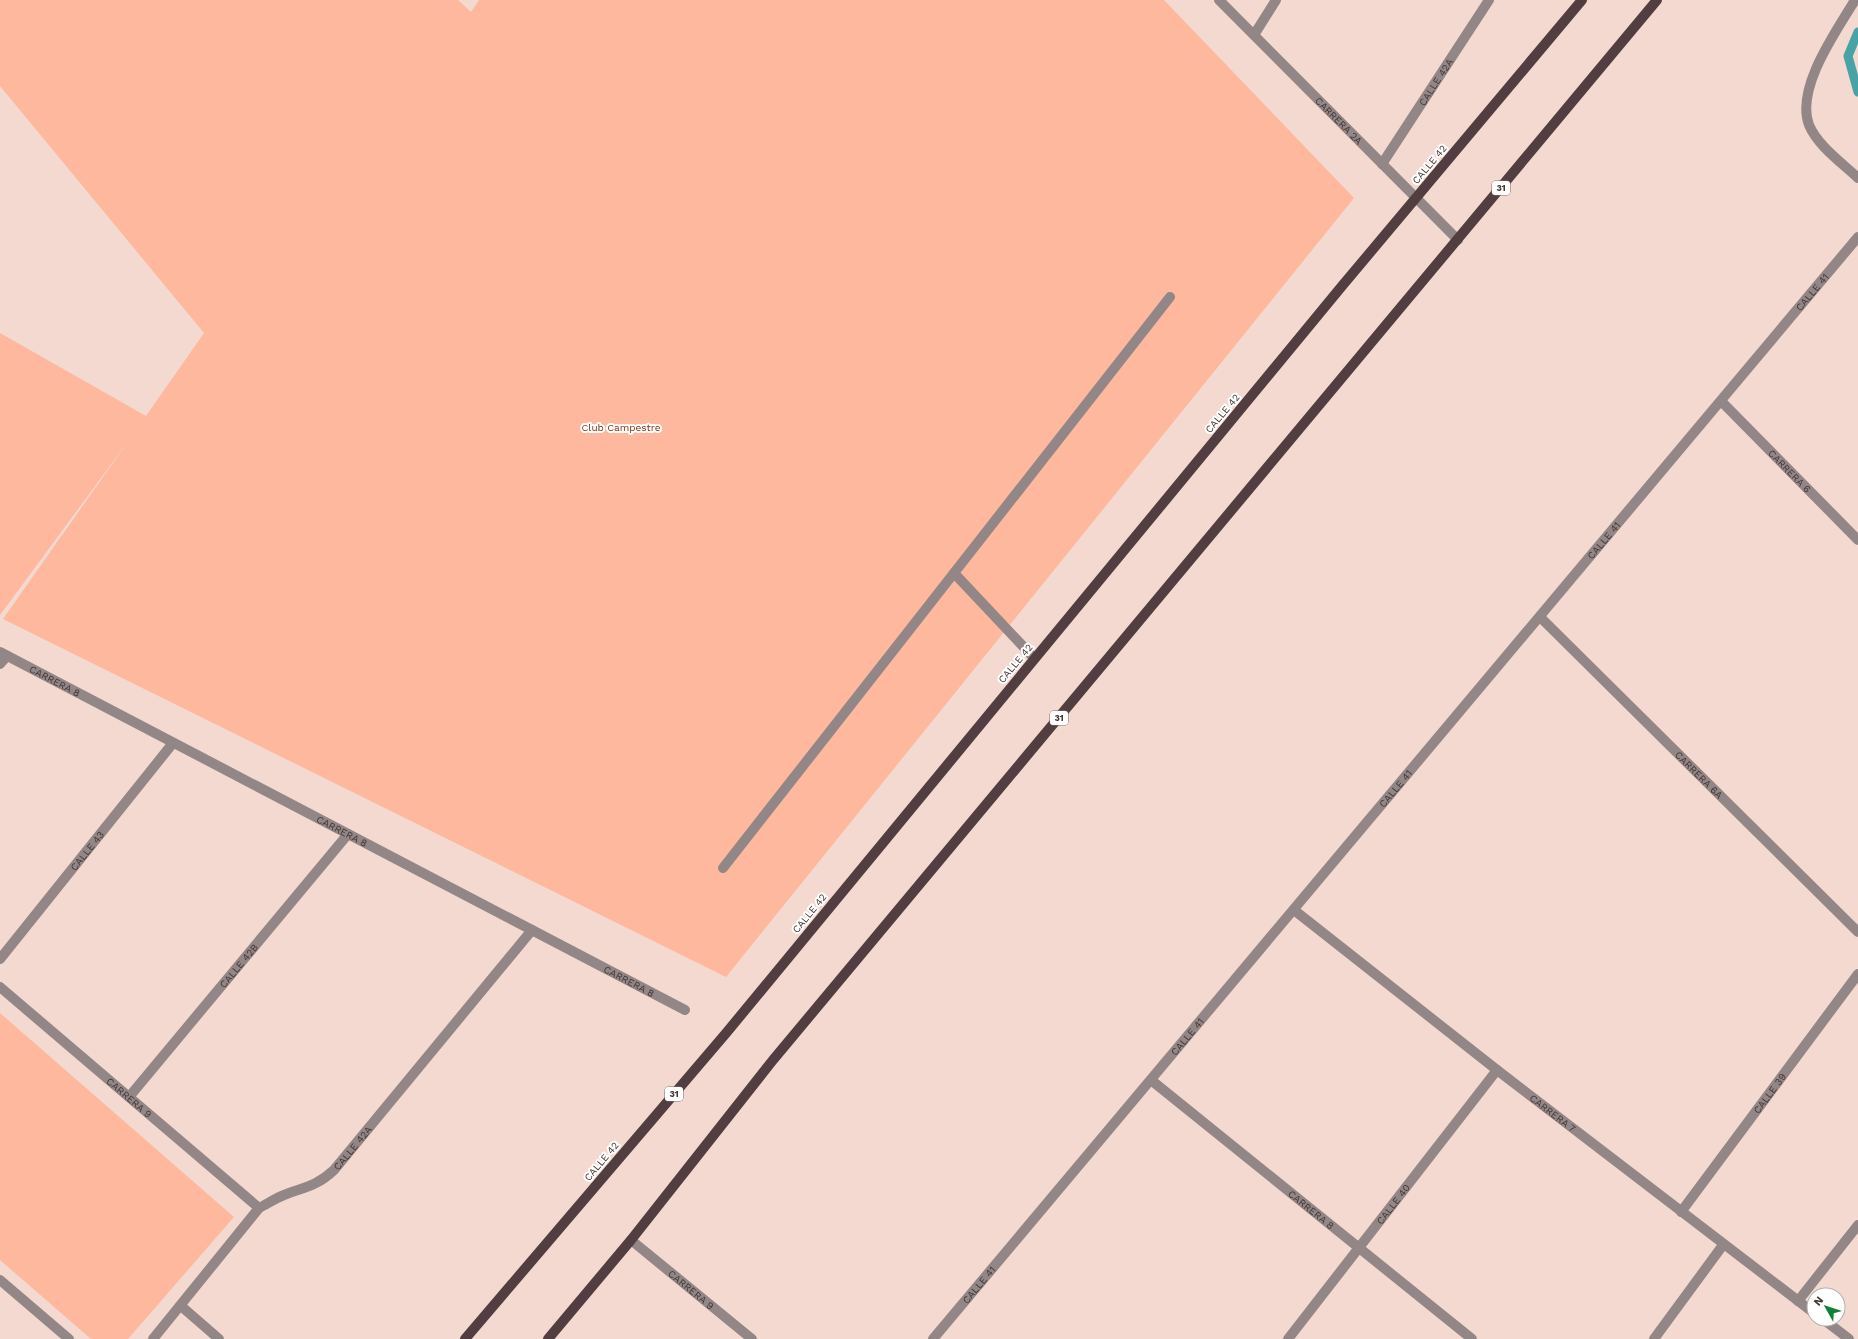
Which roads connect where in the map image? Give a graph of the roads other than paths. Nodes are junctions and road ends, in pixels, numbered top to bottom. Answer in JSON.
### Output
{"nodes":[{"id":1,"x":1220,"y":0,"type":"edge"},
{"id":2,"x":1276,"y":0,"type":"edge"},
{"id":3,"x":1489,"y":0,"type":"edge"},
{"id":4,"x":1582,"y":0,"type":"edge"},
{"id":5,"x":1657,"y":0,"type":"edge"},
{"id":6,"x":1855,"y":0,"type":"edge"},
{"id":7,"x":1254,"y":35,"type":"junction"},
{"id":8,"x":1382,"y":164,"type":"junction"},
{"id":9,"x":1858,"y":178,"type":"edge"},
{"id":10,"x":1416,"y":198,"type":"junction"},
{"id":11,"x":1858,"y":238,"type":"edge"},
{"id":12,"x":1458,"y":240,"type":"junction"},
{"id":13,"x":1170,"y":298,"type":"dead end"},
{"id":14,"x":1721,"y":401,"type":"junction"},
{"id":15,"x":1858,"y":540,"type":"edge"},
{"id":16,"x":954,"y":573,"type":"junction"},
{"id":17,"x":1540,"y":617,"type":"junction"},
{"id":18,"x":3,"y":654,"type":"edge"},
{"id":19,"x":1034,"y":658,"type":"junction"},
{"id":20,"x":0,"y":664,"type":"edge"},
{"id":21,"x":173,"y":743,"type":"junction"},
{"id":22,"x":348,"y":834,"type":"junction"},
{"id":23,"x":723,"y":868,"type":"dead end"},
{"id":24,"x":1294,"y":910,"type":"junction"},
{"id":25,"x":532,"y":930,"type":"junction"},
{"id":26,"x":1858,"y":932,"type":"edge"},
{"id":27,"x":0,"y":959,"type":"edge"},
{"id":28,"x":1858,"y":974,"type":"edge"},
{"id":29,"x":0,"y":987,"type":"edge"},
{"id":30,"x":685,"y":1010,"type":"dead end"},
{"id":31,"x":1497,"y":1070,"type":"junction"},
{"id":32,"x":1150,"y":1080,"type":"junction"},
{"id":33,"x":129,"y":1097,"type":"junction"},
{"id":34,"x":259,"y":1208,"type":"junction"},
{"id":35,"x":1681,"y":1212,"type":"junction"},
{"id":36,"x":1858,"y":1226,"type":"edge"},
{"id":37,"x":632,"y":1240,"type":"junction"},
{"id":38,"x":1723,"y":1245,"type":"junction"},
{"id":39,"x":1360,"y":1247,"type":"junction"},
{"id":40,"x":0,"y":1280,"type":"edge"},
{"id":41,"x":1798,"y":1301,"type":"junction"},
{"id":42,"x":181,"y":1306,"type":"junction"},
{"id":43,"x":1806,"y":1307,"type":"edge"},
{"id":44,"x":1833,"y":1327,"type":"edge"},
{"id":45,"x":69,"y":1339,"type":"edge"},
{"id":46,"x":153,"y":1339,"type":"edge"},
{"id":47,"x":219,"y":1339,"type":"edge"},
{"id":48,"x":465,"y":1339,"type":"edge"},
{"id":49,"x":548,"y":1339,"type":"edge"},
{"id":50,"x":752,"y":1339,"type":"edge"},
{"id":51,"x":933,"y":1339,"type":"edge"},
{"id":52,"x":1288,"y":1339,"type":"edge"},
{"id":53,"x":1472,"y":1339,"type":"edge"},
{"id":54,"x":1654,"y":1339,"type":"edge"},
{"id":55,"x":1849,"y":1339,"type":"edge"}],
"edges":[{"from":1,"to":7,"type":"street","name":"CARRERA 2A"},
{"from":2,"to":7,"type":"street"},
{"from":3,"to":8,"type":"street","name":"CALLE 42A"},
{"from":4,"to":10,"type":"main road","name":"CALLE 42","number":"31"},
{"from":5,"to":12,"type":"main road","number":"31"},
{"from":6,"to":9,"type":"street"},
{"from":7,"to":8,"type":"street","name":"CARRERA 2A"},
{"from":8,"to":10,"type":"street","name":"CARRERA 2A"},
{"from":10,"to":12,"type":"street","name":"CARRERA 2A"},
{"from":10,"to":19,"type":"main road","name":"CALLE 42","number":"31"},
{"from":11,"to":14,"type":"street","name":"CALLE 41"},
{"from":12,"to":37,"type":"main road","number":"31"},
{"from":13,"to":16,"type":"street"},
{"from":14,"to":15,"type":"street","name":"CARRERA 6"},
{"from":14,"to":17,"type":"street","name":"CALLE 41"},
{"from":16,"to":19,"type":"street"},
{"from":16,"to":23,"type":"street"},
{"from":17,"to":24,"type":"street","name":"CALLE 41"},
{"from":17,"to":26,"type":"street","name":"CARRERA 6A"},
{"from":18,"to":20,"type":"street"},
{"from":18,"to":21,"type":"street","name":"CARRERA 8"},
{"from":19,"to":48,"type":"main road","name":"CALLE 42","number":"31"},
{"from":21,"to":22,"type":"street","name":"CARRERA 8"},
{"from":21,"to":27,"type":"street","name":"CALLE 43"},
{"from":22,"to":25,"type":"street","name":"CARRERA 8"},
{"from":22,"to":33,"type":"street","name":"CALLE 42B"},
{"from":24,"to":31,"type":"street","name":"CARRERA 7"},
{"from":24,"to":32,"type":"street","name":"CALLE 41"},
{"from":25,"to":30,"type":"street","name":"CARRERA 8"},
{"from":25,"to":34,"type":"street","name":"CALLE 42A"},
{"from":28,"to":35,"type":"street","name":"CALLE 39"},
{"from":29,"to":33,"type":"street","name":"CARRERA 9"},
{"from":31,"to":35,"type":"street","name":"CARRERA 7"},
{"from":31,"to":39,"type":"street","name":"CALLE 40"},
{"from":32,"to":39,"type":"street","name":"CARRERA 8"},
{"from":32,"to":51,"type":"street","name":"CALLE 41"},
{"from":33,"to":34,"type":"street","name":"CARRERA 9"},
{"from":34,"to":42,"type":"street","name":"CALLE 42A"},
{"from":35,"to":38,"type":"street","name":"CARRERA 7"},
{"from":36,"to":41,"type":"street"},
{"from":37,"to":49,"type":"main road","number":"31"},
{"from":37,"to":50,"type":"street","name":"CARRERA 9"},
{"from":38,"to":41,"type":"street","name":"CARRERA 7"},
{"from":38,"to":54,"type":"street"},
{"from":39,"to":52,"type":"street","name":"CALLE 40"},
{"from":39,"to":53,"type":"street","name":"CARRERA 8"},
{"from":40,"to":45,"type":"street"},
{"from":41,"to":43,"type":"street","name":"CARRERA 7"},
{"from":42,"to":46,"type":"street","name":"CALLE 42A"},
{"from":42,"to":47,"type":"street"},
{"from":44,"to":55,"type":"street"}]}
